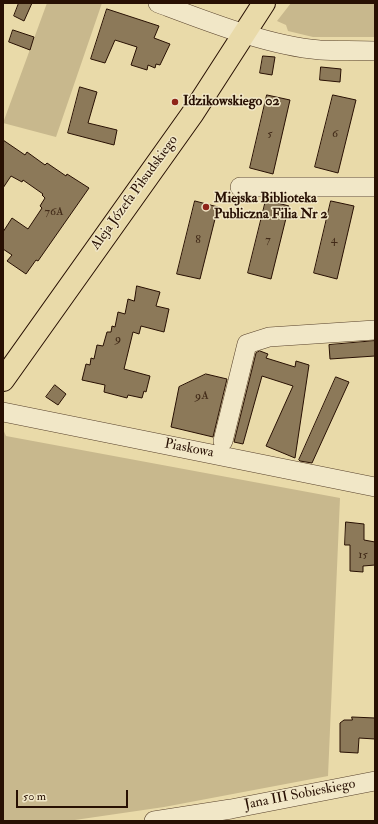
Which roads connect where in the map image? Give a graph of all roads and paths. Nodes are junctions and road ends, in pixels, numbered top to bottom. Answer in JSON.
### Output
{"nodes":[{"id":1,"x":158,"y":3,"type":"edge"},
{"id":2,"x":264,"y":3,"type":"edge"},
{"id":3,"x":244,"y":32,"type":"junction"},
{"id":4,"x":375,"y":51,"type":"edge"},
{"id":5,"x":375,"y":187,"type":"edge"},
{"id":6,"x":240,"y":188,"type":"dead end"},
{"id":7,"x":375,"y":330,"type":"edge"},
{"id":8,"x":3,"y":380,"type":"edge"},
{"id":9,"x":3,"y":412,"type":"edge"},
{"id":10,"x":224,"y":442,"type":"dead end"},
{"id":11,"x":375,"y":487,"type":"edge"},
{"id":12,"x":375,"y":781,"type":"edge"},
{"id":13,"x":154,"y":821,"type":"edge"}],
"edges":[{"from":1,"to":3,"type":"street"},
{"from":2,"to":3,"type":"main road","name":"Aleja Józefa Piłsudskiego"},
{"from":3,"to":4,"type":"street"},
{"from":3,"to":8,"type":"main road","name":"Aleja Józefa Piłsudskiego"},
{"from":5,"to":6,"type":"street"},
{"from":7,"to":10,"type":"street"},
{"from":9,"to":11,"type":"street","name":"Piaskowa"},
{"from":12,"to":13,"type":"street","name":"Jana III Sobieskiego"}]}
